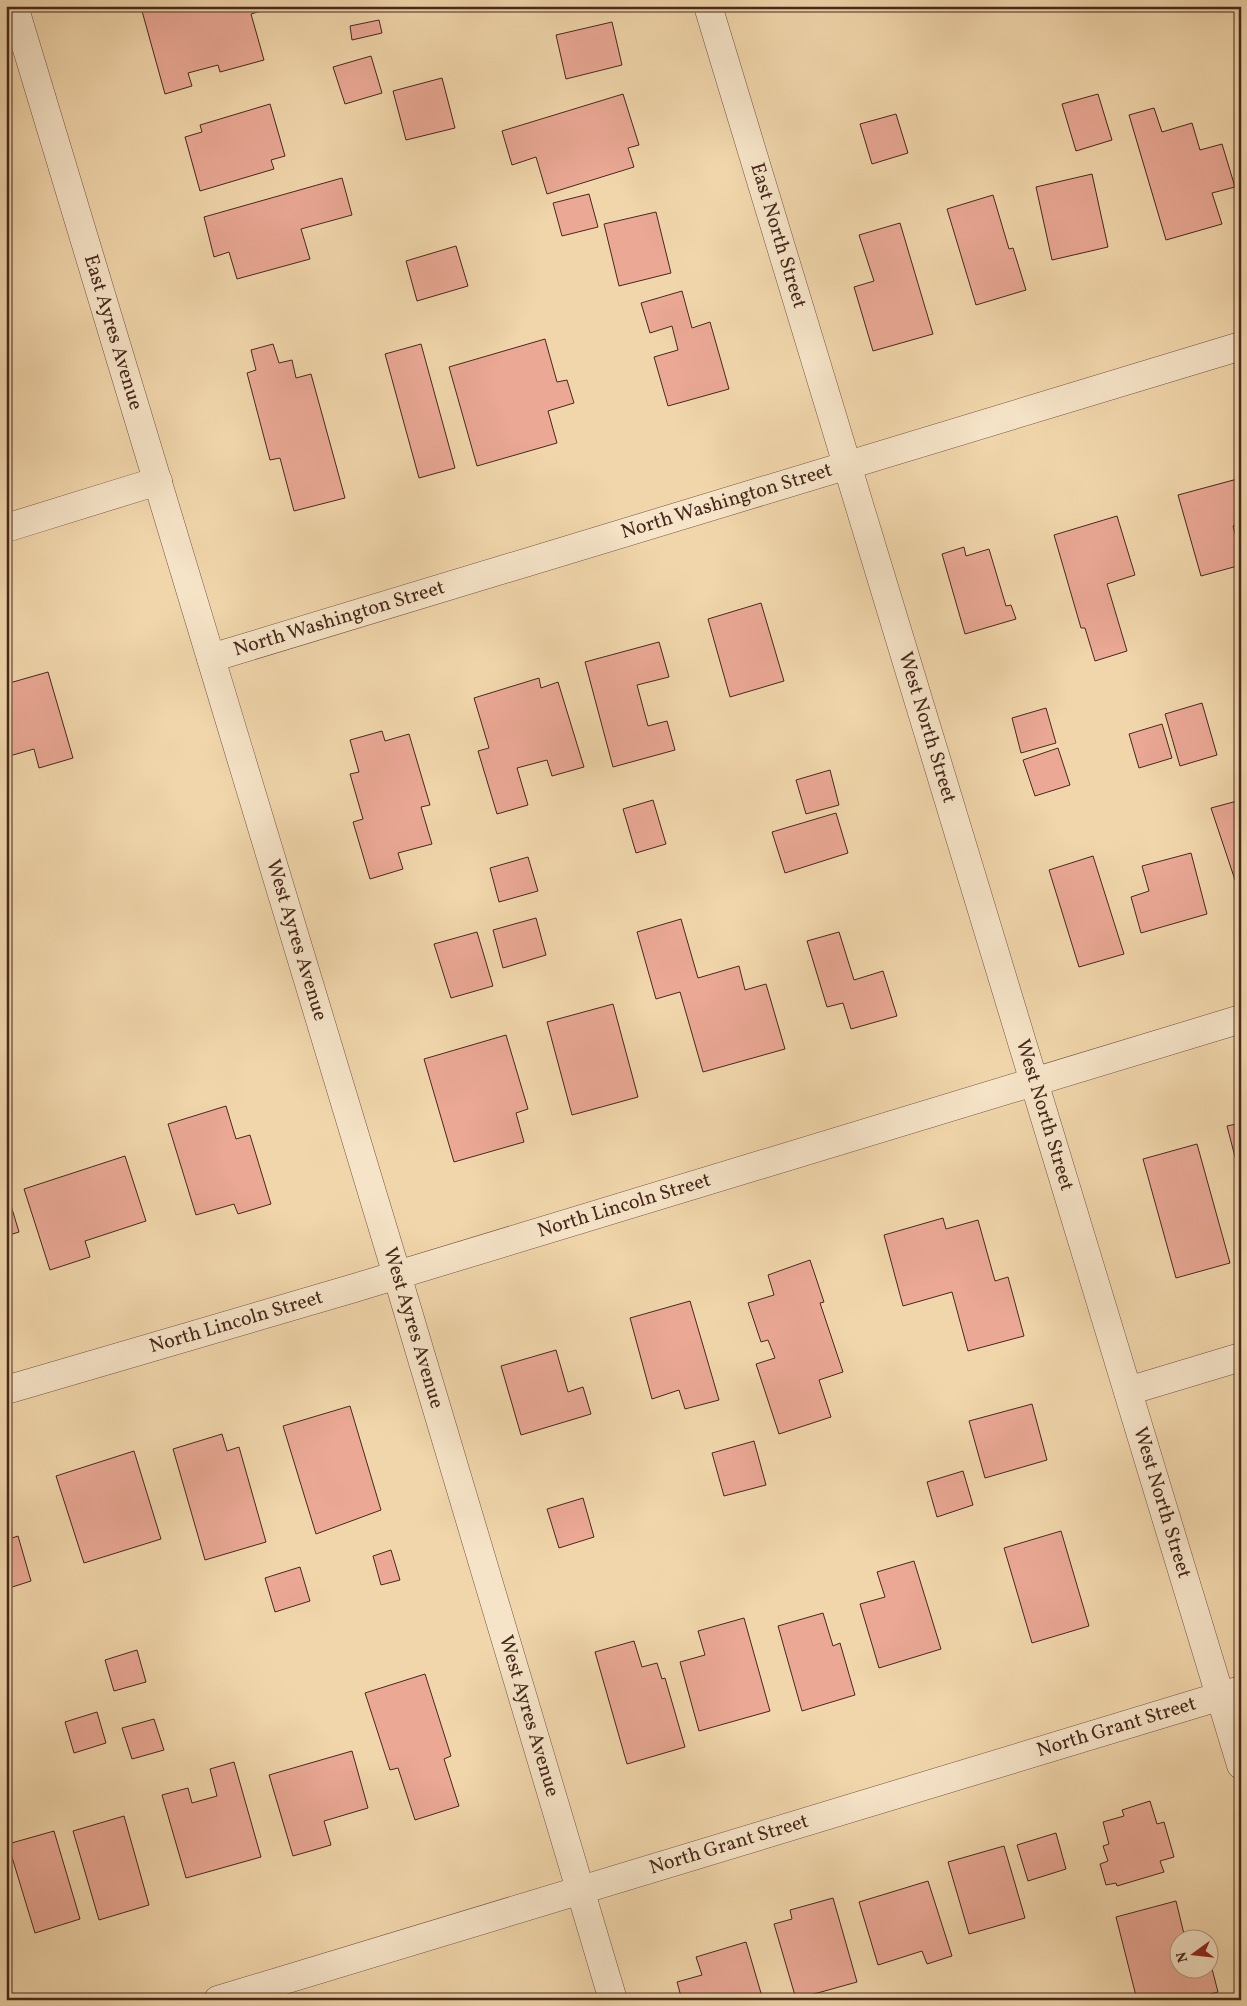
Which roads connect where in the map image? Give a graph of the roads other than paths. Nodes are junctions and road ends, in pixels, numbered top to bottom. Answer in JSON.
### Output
{"nodes":[{"id":1,"x":14,"y":6,"type":"edge"},
{"id":2,"x":708,"y":6,"type":"edge"},
{"id":3,"x":1241,"y":346,"type":"edge"},
{"id":4,"x":847,"y":465,"type":"junction"},
{"id":5,"x":158,"y":482,"type":"junction"},
{"id":6,"x":6,"y":528,"type":"edge"},
{"id":7,"x":211,"y":658,"type":"junction"},
{"id":8,"x":1241,"y":1019,"type":"edge"},
{"id":9,"x":1034,"y":1082,"type":"junction"},
{"id":10,"x":397,"y":1275,"type":"junction"},
{"id":11,"x":1241,"y":1357,"type":"edge"},
{"id":12,"x":6,"y":1390,"type":"edge"},
{"id":13,"x":1128,"y":1391,"type":"junction"},
{"id":14,"x":1230,"y":1693,"type":"edge"},
{"id":15,"x":1241,"y":1765,"type":"edge"},
{"id":16,"x":579,"y":1889,"type":"junction"},
{"id":17,"x":218,"y":2000,"type":"edge"},
{"id":18,"x":613,"y":2000,"type":"edge"}],
"edges":[{"from":1,"to":5,"type":"street","name":"East Ayres Avenue"},
{"from":2,"to":4,"type":"street","name":"East North Street"},
{"from":3,"to":4,"type":"street","name":"North Washington Street"},
{"from":4,"to":7,"type":"street","name":"North Washington Street"},
{"from":4,"to":9,"type":"street","name":"West North Street"},
{"from":5,"to":6,"type":"street"},
{"from":5,"to":7,"type":"street","name":"East Ayres Avenue"},
{"from":7,"to":10,"type":"street","name":"West Ayres Avenue"},
{"from":8,"to":9,"type":"street","name":"North Lincoln Street"},
{"from":9,"to":10,"type":"street","name":"North Lincoln Street"},
{"from":9,"to":13,"type":"street","name":"West North Street"},
{"from":10,"to":12,"type":"street","name":"North Lincoln Street"},
{"from":10,"to":16,"type":"street","name":"West Ayres Avenue"},
{"from":11,"to":13,"type":"street"},
{"from":13,"to":14,"type":"street","name":"West North Street"},
{"from":14,"to":15,"type":"street","name":"West North Street"},
{"from":14,"to":16,"type":"street","name":"North Grant Street"},
{"from":16,"to":17,"type":"street","name":"North Grant Street"},
{"from":16,"to":18,"type":"street","name":"West Ayres Avenue"}]}
